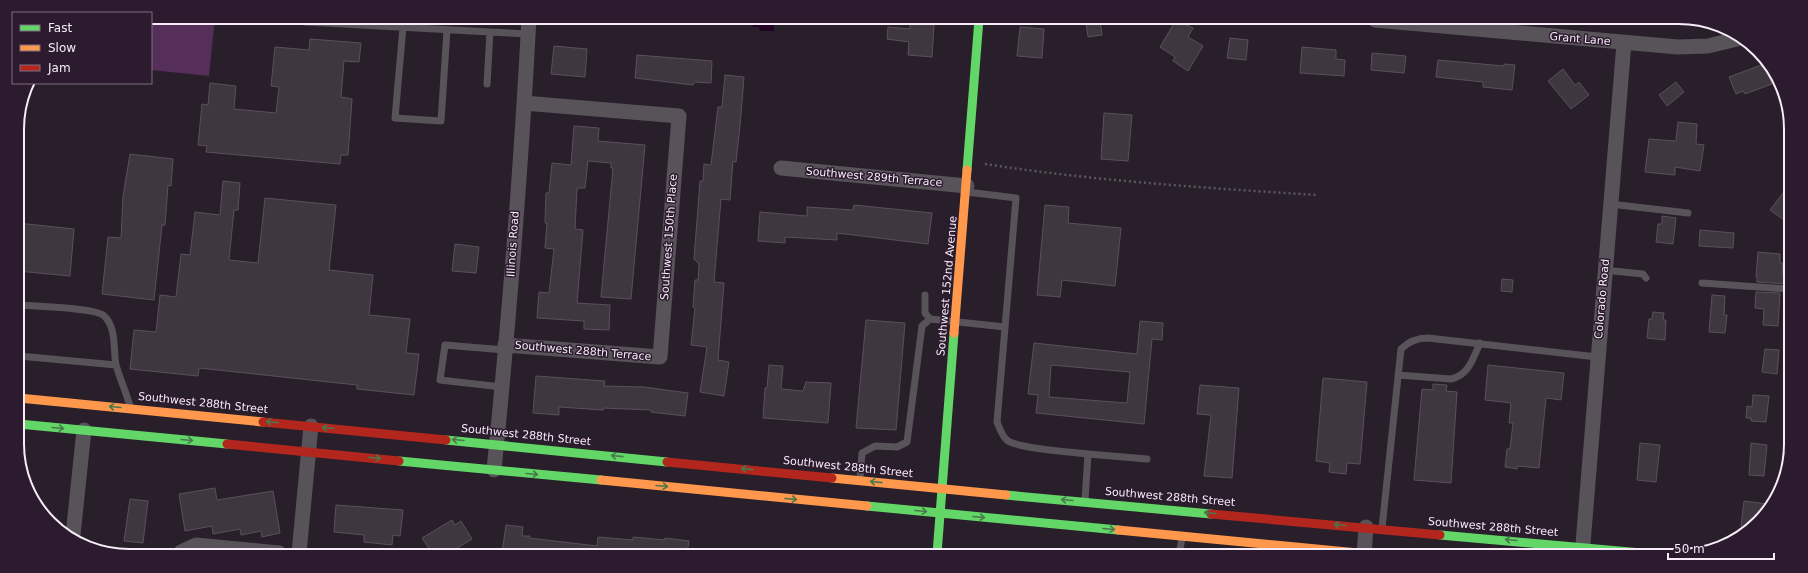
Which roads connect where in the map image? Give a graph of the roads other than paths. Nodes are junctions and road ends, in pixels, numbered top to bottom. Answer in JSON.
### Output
{"nodes":[{"id":1,"x":345,"y":24,"type":"edge"},
{"id":2,"x":529,"y":24,"type":"edge"},
{"id":3,"x":979,"y":24,"type":"edge"},
{"id":4,"x":1420,"y":24,"type":"edge"},
{"id":5,"x":403,"y":27,"type":"junction"},
{"id":6,"x":447,"y":30,"type":"junction"},
{"id":7,"x":490,"y":32,"type":"junction"},
{"id":8,"x":528,"y":34,"type":"junction"},
{"id":9,"x":1734,"y":40,"type":"edge"},
{"id":10,"x":1624,"y":42,"type":"junction"},
{"id":11,"x":487,"y":84,"type":"dead end"},
{"id":12,"x":524,"y":103,"type":"junction"},
{"id":13,"x":781,"y":168,"type":"dead end"},
{"id":14,"x":966,"y":189,"type":"junction"},
{"id":15,"x":1610,"y":204,"type":"junction"},
{"id":16,"x":1688,"y":213,"type":"dead end"},
{"id":17,"x":1604,"y":270,"type":"junction"},
{"id":18,"x":1646,"y":278,"type":"dead end"},
{"id":19,"x":1702,"y":283,"type":"dead end"},
{"id":20,"x":1784,"y":289,"type":"edge"},
{"id":21,"x":925,"y":295,"type":"dead end"},
{"id":22,"x":24,"y":305,"type":"edge"},
{"id":23,"x":930,"y":319,"type":"junction"},
{"id":24,"x":956,"y":321,"type":"junction"},
{"id":25,"x":1005,"y":327,"type":"junction"},
{"id":26,"x":1480,"y":343,"type":"junction"},
{"id":27,"x":505,"y":348,"type":"junction"},
{"id":28,"x":24,"y":357,"type":"edge"},
{"id":29,"x":660,"y":357,"type":"joint"},
{"id":30,"x":1597,"y":357,"type":"junction"},
{"id":31,"x":116,"y":365,"type":"junction"},
{"id":32,"x":1398,"y":375,"type":"junction"},
{"id":33,"x":502,"y":387,"type":"junction"},
{"id":34,"x":24,"y":398,"type":"edge"},
{"id":35,"x":131,"y":408,"type":"junction"},
{"id":36,"x":24,"y":424,"type":"edge"},
{"id":37,"x":311,"y":426,"type":"junction"},
{"id":38,"x":84,"y":430,"type":"junction"},
{"id":39,"x":496,"y":444,"type":"junction"},
{"id":40,"x":308,"y":452,"type":"junction"},
{"id":41,"x":1088,"y":454,"type":"junction"},
{"id":42,"x":1147,"y":458,"type":"dead end"},
{"id":43,"x":494,"y":470,"type":"junction"},
{"id":44,"x":860,"y":480,"type":"junction"},
{"id":45,"x":942,"y":489,"type":"junction"},
{"id":46,"x":1085,"y":502,"type":"junction"},
{"id":47,"x":1185,"y":511,"type":"junction"},
{"id":48,"x":941,"y":513,"type":"junction"},
{"id":49,"x":1366,"y":527,"type":"junction"},
{"id":50,"x":1382,"y":529,"type":"junction"},
{"id":51,"x":1183,"y":530,"type":"junction"},
{"id":52,"x":73,"y":533,"type":"edge"},
{"id":53,"x":187,"y":549,"type":"edge"},
{"id":54,"x":243,"y":549,"type":"edge"},
{"id":55,"x":299,"y":549,"type":"edge"},
{"id":56,"x":937,"y":549,"type":"edge"},
{"id":57,"x":1180,"y":549,"type":"edge"},
{"id":58,"x":1324,"y":549,"type":"edge"},
{"id":59,"x":1368,"y":549,"type":"edge"},
{"id":60,"x":1564,"y":549,"type":"edge"},
{"id":61,"x":1582,"y":549,"type":"edge"}],
"edges":[{"from":1,"to":5,"type":"lane"},
{"from":2,"to":8,"type":"street","name":"Illinois Road"},
{"from":3,"to":14,"type":"main road","name":"Southwest 152nd Avenue"},
{"from":4,"to":10,"type":"street","name":"Grant Lane"},
{"from":5,"to":6,"type":"lane"},
{"from":5,"to":6,"type":"lane"},
{"from":6,"to":7,"type":"lane"},
{"from":7,"to":8,"type":"lane"},
{"from":7,"to":11,"type":"lane"},
{"from":8,"to":12,"type":"street","name":"Illinois Road"},
{"from":9,"to":10,"type":"street","name":"Grant Lane"},
{"from":10,"to":15,"type":"street","name":"Colorado Road"},
{"from":12,"to":27,"type":"street","name":"Illinois Road"},
{"from":12,"to":29,"type":"street","name":"Southwest 150th Place"},
{"from":13,"to":14,"type":"street","name":"Southwest 289th Terrace"},
{"from":14,"to":24,"type":"main road","name":"Southwest 152nd Avenue"},
{"from":14,"to":25,"type":"lane"},
{"from":15,"to":16,"type":"lane"},
{"from":15,"to":17,"type":"street","name":"Colorado Road"},
{"from":17,"to":18,"type":"lane"},
{"from":17,"to":30,"type":"street","name":"Colorado Road"},
{"from":19,"to":20,"type":"lane"},
{"from":21,"to":23,"type":"lane"},
{"from":22,"to":31,"type":"lane"},
{"from":23,"to":24,"type":"lane"},
{"from":23,"to":44,"type":"lane"},
{"from":24,"to":25,"type":"lane"},
{"from":24,"to":45,"type":"main road","name":"Southwest 152nd Avenue"},
{"from":25,"to":41,"type":"lane"},
{"from":26,"to":30,"type":"lane"},
{"from":26,"to":32,"type":"lane"},
{"from":26,"to":32,"type":"lane"},
{"from":27,"to":29,"type":"street","name":"Southwest 288th Terrace"},
{"from":27,"to":33,"type":"street","name":"Illinois Road"},
{"from":27,"to":33,"type":"lane"},
{"from":28,"to":31,"type":"lane"},
{"from":30,"to":61,"type":"street","name":"Colorado Road"},
{"from":31,"to":35,"type":"lane"},
{"from":32,"to":50,"type":"lane"},
{"from":33,"to":39,"type":"street","name":"Illinois Road"},
{"from":35,"to":34,"type":"main road","name":"Southwest 288th Street","one_way":true},
{"from":37,"to":35,"type":"main road","name":"Southwest 288th Street","one_way":true},
{"from":36,"to":38,"type":"main road","one_way":true},
{"from":39,"to":37,"type":"main road","name":"Southwest 288th Street","one_way":true},
{"from":37,"to":40,"type":"street"},
{"from":38,"to":40,"type":"main road","one_way":true},
{"from":38,"to":52,"type":"street"},
{"from":39,"to":43,"type":"street","name":"Illinois Road"},
{"from":44,"to":39,"type":"main road","name":"Southwest 288th Street","one_way":true},
{"from":40,"to":43,"type":"main road","one_way":true},
{"from":40,"to":55,"type":"street"},
{"from":41,"to":42,"type":"lane"},
{"from":41,"to":46,"type":"lane"},
{"from":43,"to":48,"type":"main road","one_way":true},
{"from":45,"to":44,"type":"main road","name":"Southwest 288th Street","one_way":true},
{"from":46,"to":45,"type":"main road","name":"Southwest 288th Street","one_way":true},
{"from":45,"to":48,"type":"main road","name":"Southwest 152nd Avenue"},
{"from":46,"to":47,"type":"main road","name":"Southwest 288th Street"},
{"from":49,"to":47,"type":"main road","name":"Southwest 288th Street","one_way":true},
{"from":47,"to":51,"type":"main road"},
{"from":48,"to":51,"type":"main road","one_way":true},
{"from":48,"to":56,"type":"main road","name":"Southwest 152nd Avenue"},
{"from":49,"to":50,"type":"main road","name":"Southwest 288th Street"},
{"from":49,"to":59,"type":"street"},
{"from":60,"to":50,"type":"main road","name":"Southwest 288th Street","one_way":true},
{"from":51,"to":57,"type":"lane"},
{"from":51,"to":58,"type":"main road"},
{"from":53,"to":54,"type":"street"}]}
